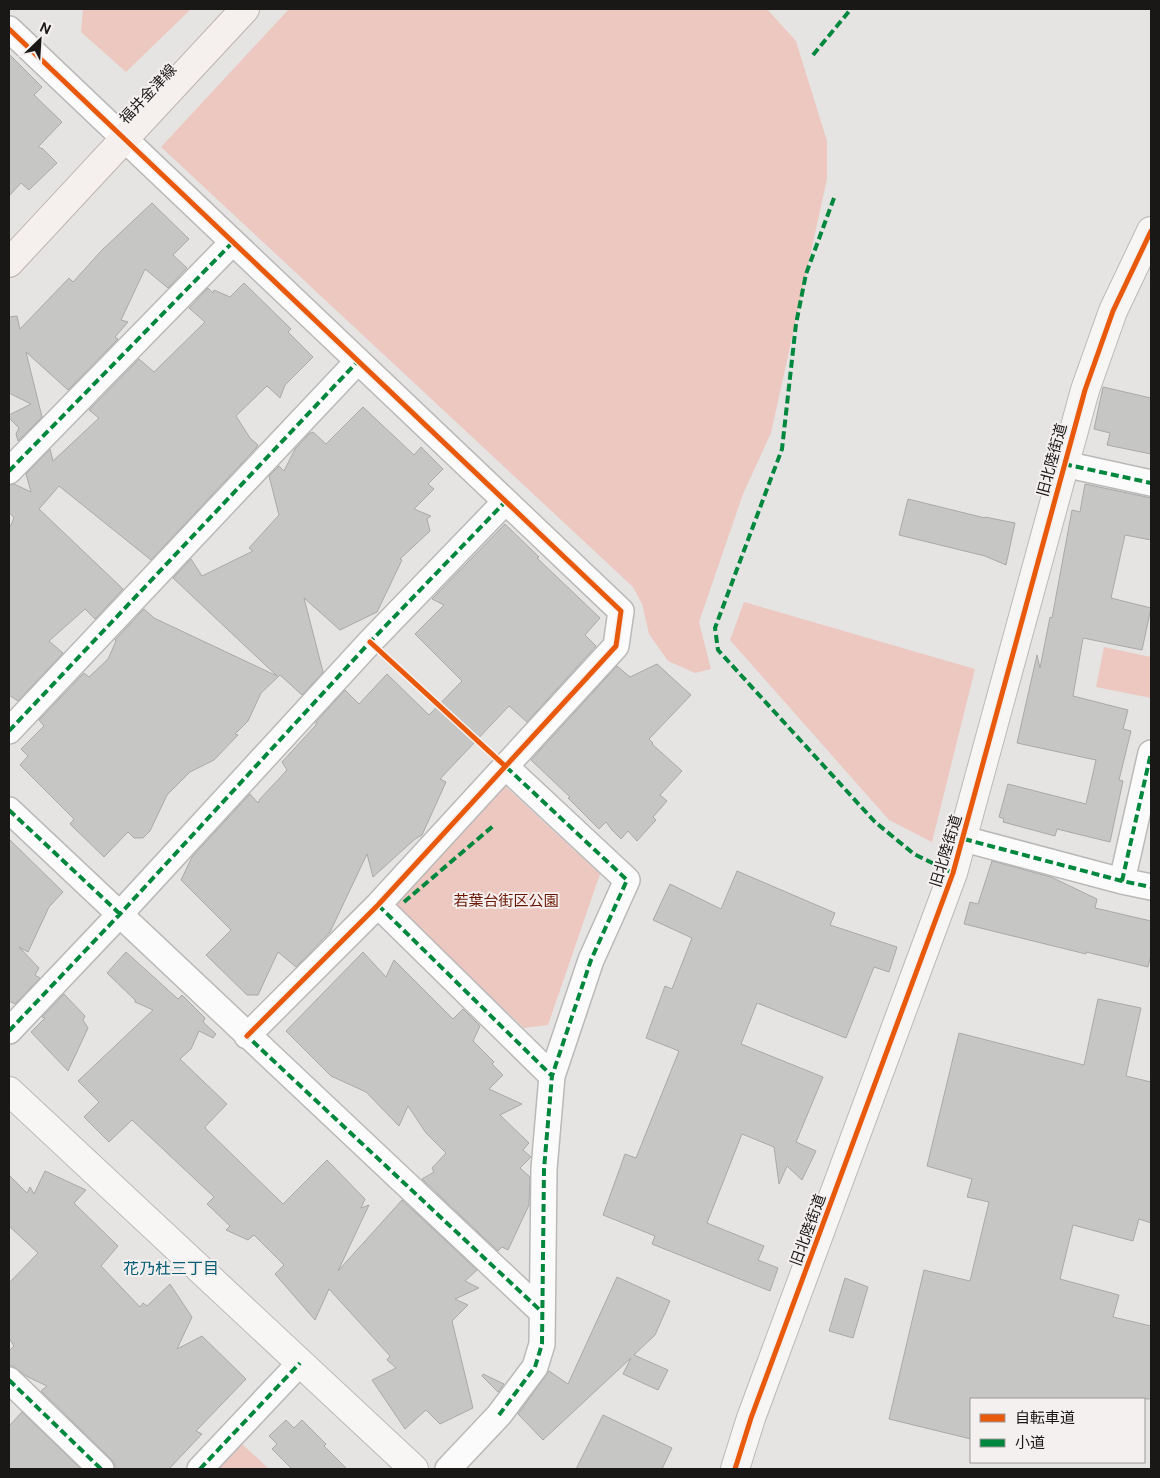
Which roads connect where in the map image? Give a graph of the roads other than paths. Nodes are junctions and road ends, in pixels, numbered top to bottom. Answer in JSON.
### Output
{"nodes":[{"id":1,"x":245,"y":9,"type":"edge"},
{"id":2,"x":9,"y":28,"type":"edge"},
{"id":3,"x":124,"y":138,"type":"junction"},
{"id":4,"x":1151,"y":230,"type":"edge"},
{"id":5,"x":233,"y":242,"type":"junction"},
{"id":6,"x":9,"y":263,"type":"edge"},
{"id":7,"x":358,"y":361,"type":"junction"},
{"id":8,"x":1064,"y":464,"type":"junction"},
{"id":9,"x":9,"y":471,"type":"edge"},
{"id":10,"x":1151,"y":483,"type":"edge"},
{"id":11,"x":504,"y":502,"type":"junction"},
{"id":12,"x":9,"y":731,"type":"edge"},
{"id":13,"x":1151,"y":753,"type":"edge"},
{"id":14,"x":505,"y":766,"type":"junction"},
{"id":15,"x":9,"y":810,"type":"edge"},
{"id":16,"x":964,"y":839,"type":"junction"},
{"id":17,"x":1122,"y":881,"type":"junction"},
{"id":18,"x":1151,"y":887,"type":"edge"},
{"id":19,"x":378,"y":905,"type":"junction"},
{"id":20,"x":120,"y":914,"type":"junction"},
{"id":21,"x":9,"y":1031,"type":"edge"},
{"id":22,"x":247,"y":1036,"type":"junction"},
{"id":23,"x":552,"y":1076,"type":"junction"},
{"id":24,"x":9,"y":1091,"type":"edge"},
{"id":25,"x":542,"y":1312,"type":"junction"},
{"id":26,"x":300,"y":1363,"type":"junction"},
{"id":27,"x":9,"y":1380,"type":"edge"},
{"id":28,"x":101,"y":1469,"type":"edge"},
{"id":29,"x":200,"y":1469,"type":"edge"},
{"id":30,"x":414,"y":1469,"type":"edge"},
{"id":31,"x":448,"y":1469,"type":"edge"},
{"id":32,"x":734,"y":1469,"type":"edge"}],
"edges":[{"from":1,"to":3,"type":"main road","name":"福井金津線"},
{"from":2,"to":3,"type":"street"},
{"from":3,"to":5,"type":"street"},
{"from":3,"to":6,"type":"main road","name":"福井金津線"},
{"from":4,"to":8,"type":"street","name":"旧北陸街道"},
{"from":5,"to":7,"type":"street"},
{"from":5,"to":9,"type":"street"},
{"from":7,"to":11,"type":"street"},
{"from":7,"to":12,"type":"street"},
{"from":8,"to":10,"type":"street"},
{"from":8,"to":16,"type":"street","name":"旧北陸街道"},
{"from":11,"to":14,"type":"street"},
{"from":11,"to":20,"type":"street"},
{"from":13,"to":17,"type":"street"},
{"from":14,"to":19,"type":"street"},
{"from":14,"to":23,"type":"street"},
{"from":15,"to":20,"type":"street"},
{"from":16,"to":17,"type":"street"},
{"from":16,"to":32,"type":"street","name":"旧北陸街道"},
{"from":17,"to":18,"type":"street"},
{"from":19,"to":22,"type":"street"},
{"from":19,"to":23,"type":"street"},
{"from":20,"to":21,"type":"street"},
{"from":20,"to":22,"type":"street"},
{"from":22,"to":25,"type":"street"},
{"from":23,"to":25,"type":"street"},
{"from":24,"to":26,"type":"street"},
{"from":25,"to":31,"type":"street"},
{"from":26,"to":29,"type":"street"},
{"from":26,"to":30,"type":"street"},
{"from":27,"to":28,"type":"street"}]}
